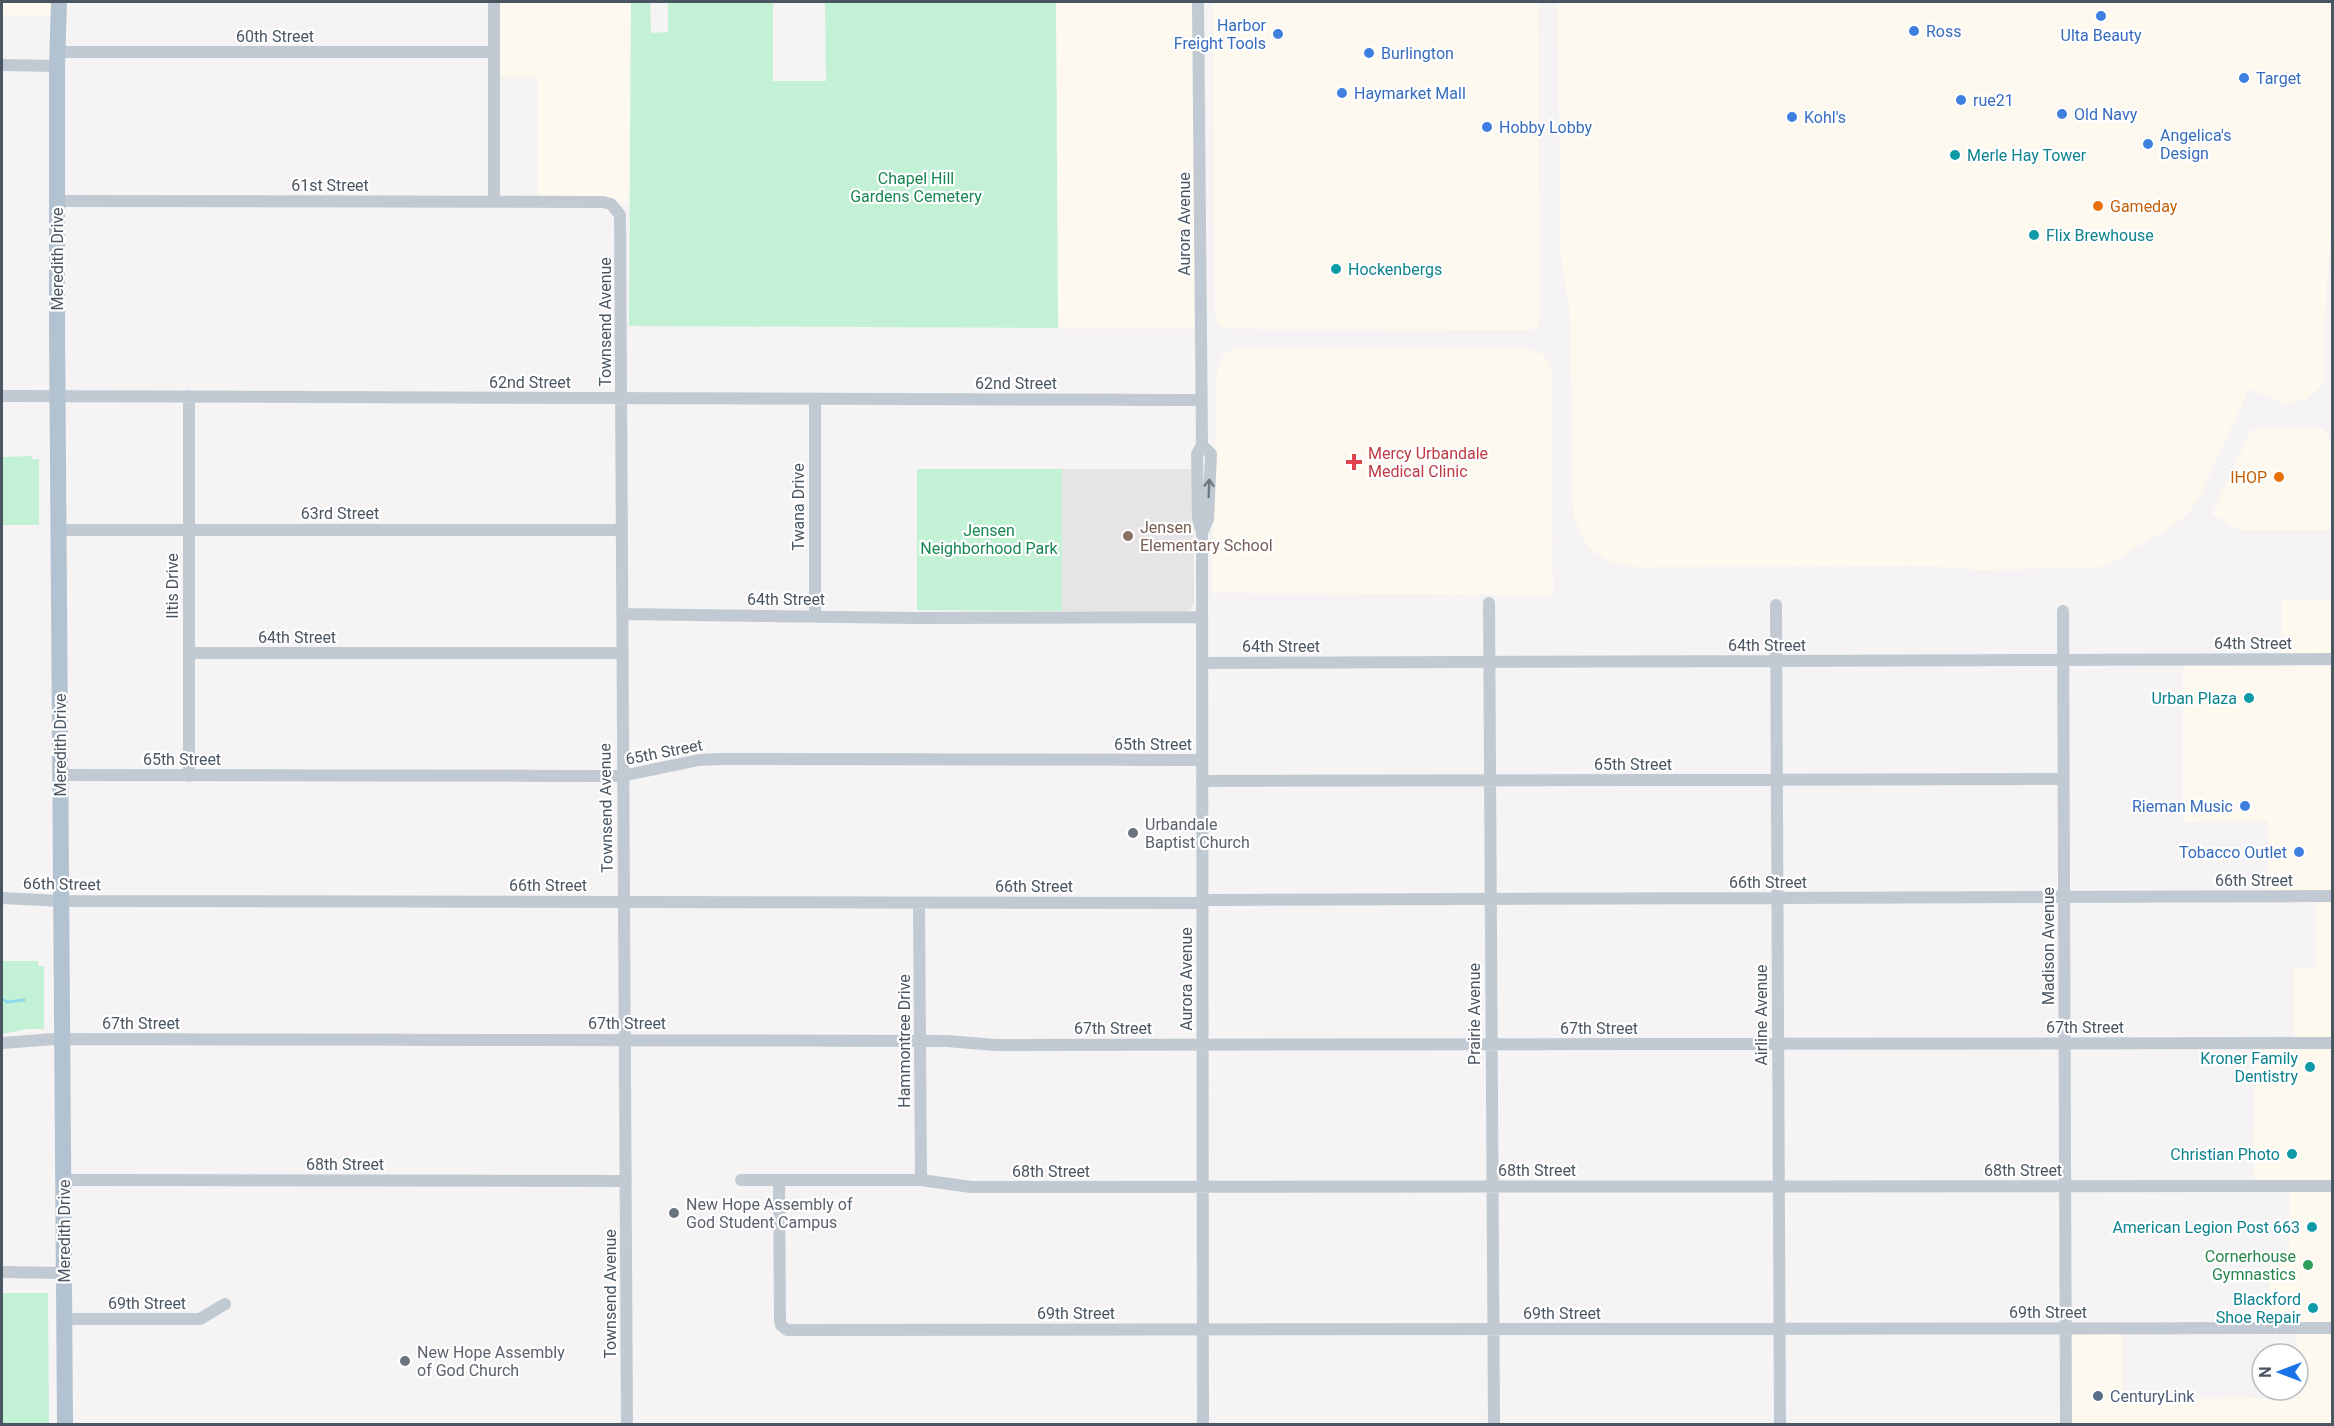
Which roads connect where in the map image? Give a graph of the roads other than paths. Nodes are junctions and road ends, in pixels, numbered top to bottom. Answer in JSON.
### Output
{"nodes":[{"id":1,"x":53,"y":2,"type":"edge"},
{"id":2,"x":59,"y":2,"type":"edge"},
{"id":3,"x":494,"y":2,"type":"edge"},
{"id":4,"x":1198,"y":2,"type":"edge"},
{"id":5,"x":494,"y":52,"type":"junction"},
{"id":6,"x":57,"y":56,"type":"junction"},
{"id":7,"x":2,"y":65,"type":"edge"},
{"id":8,"x":57,"y":201,"type":"junction"},
{"id":9,"x":494,"y":202,"type":"junction"},
{"id":10,"x":603,"y":202,"type":"joint"},
{"id":11,"x":2,"y":396,"type":"edge"},
{"id":12,"x":58,"y":396,"type":"junction"},
{"id":13,"x":189,"y":396,"type":"junction"},
{"id":14,"x":621,"y":399,"type":"junction"},
{"id":15,"x":815,"y":399,"type":"junction"},
{"id":16,"x":1202,"y":400,"type":"junction"},
{"id":17,"x":58,"y":530,"type":"junction"},
{"id":18,"x":189,"y":530,"type":"junction"},
{"id":19,"x":622,"y":530,"type":"junction"},
{"id":20,"x":1489,"y":603,"type":"dead end"},
{"id":21,"x":1776,"y":605,"type":"dead end"},
{"id":22,"x":2063,"y":611,"type":"dead end"},
{"id":23,"x":622,"y":614,"type":"junction"},
{"id":24,"x":815,"y":615,"type":"junction"},
{"id":25,"x":1202,"y":617,"type":"junction"},
{"id":26,"x":189,"y":653,"type":"junction"},
{"id":27,"x":622,"y":653,"type":"junction"},
{"id":28,"x":2332,"y":659,"type":"edge"},
{"id":29,"x":2063,"y":661,"type":"junction"},
{"id":30,"x":1490,"y":662,"type":"junction"},
{"id":31,"x":1776,"y":662,"type":"junction"},
{"id":32,"x":1202,"y":663,"type":"junction"},
{"id":33,"x":1202,"y":760,"type":"junction"},
{"id":34,"x":61,"y":775,"type":"junction"},
{"id":35,"x":189,"y":776,"type":"junction"},
{"id":36,"x":622,"y":776,"type":"junction"},
{"id":37,"x":2064,"y":779,"type":"junction"},
{"id":38,"x":1490,"y":780,"type":"junction"},
{"id":39,"x":1777,"y":780,"type":"junction"},
{"id":40,"x":1202,"y":781,"type":"junction"},
{"id":41,"x":2332,"y":897,"type":"edge"},
{"id":42,"x":2,"y":898,"type":"edge"},
{"id":43,"x":1777,"y":898,"type":"junction"},
{"id":44,"x":2064,"y":898,"type":"junction"},
{"id":45,"x":1490,"y":899,"type":"junction"},
{"id":46,"x":62,"y":902,"type":"junction"},
{"id":47,"x":624,"y":902,"type":"junction"},
{"id":48,"x":1203,"y":902,"type":"junction"},
{"id":49,"x":919,"y":903,"type":"junction"},
{"id":50,"x":626,"y":1039,"type":"junction"},
{"id":51,"x":62,"y":1040,"type":"junction"},
{"id":52,"x":920,"y":1041,"type":"junction"},
{"id":53,"x":2,"y":1043,"type":"edge"},
{"id":54,"x":2065,"y":1043,"type":"junction"},
{"id":55,"x":2332,"y":1043,"type":"edge"},
{"id":56,"x":1491,"y":1044,"type":"junction"},
{"id":57,"x":1778,"y":1044,"type":"junction"},
{"id":58,"x":1203,"y":1045,"type":"junction"},
{"id":59,"x":63,"y":1180,"type":"junction"},
{"id":60,"x":741,"y":1180,"type":"dead end"},
{"id":61,"x":779,"y":1180,"type":"junction"},
{"id":62,"x":921,"y":1180,"type":"junction"},
{"id":63,"x":626,"y":1181,"type":"junction"},
{"id":64,"x":1779,"y":1186,"type":"junction"},
{"id":65,"x":2065,"y":1186,"type":"junction"},
{"id":66,"x":2332,"y":1186,"type":"edge"},
{"id":67,"x":1203,"y":1187,"type":"junction"},
{"id":68,"x":1491,"y":1187,"type":"junction"},
{"id":69,"x":2,"y":1272,"type":"edge"},
{"id":70,"x":64,"y":1273,"type":"junction"},
{"id":71,"x":225,"y":1304,"type":"dead end"},
{"id":72,"x":64,"y":1319,"type":"junction"},
{"id":73,"x":2332,"y":1328,"type":"edge"},
{"id":74,"x":1493,"y":1329,"type":"junction"},
{"id":75,"x":1779,"y":1329,"type":"junction"},
{"id":76,"x":2066,"y":1329,"type":"junction"},
{"id":77,"x":1203,"y":1330,"type":"junction"},
{"id":78,"x":65,"y":1425,"type":"edge"},
{"id":79,"x":627,"y":1425,"type":"edge"},
{"id":80,"x":1203,"y":1425,"type":"edge"},
{"id":81,"x":1494,"y":1425,"type":"edge"},
{"id":82,"x":1780,"y":1425,"type":"edge"},
{"id":83,"x":2066,"y":1425,"type":"edge"}],
"edges":[{"from":1,"to":6,"type":"main road","name":"Meredith Drive"},
{"from":2,"to":6,"type":"main road","name":"Meredith Drive"},
{"from":3,"to":5,"type":"street"},
{"from":4,"to":16,"type":"street","name":"Aurora Avenue"},
{"from":5,"to":6,"type":"street","name":"60th Street"},
{"from":5,"to":9,"type":"street"},
{"from":6,"to":7,"type":"street","name":"60th Street"},
{"from":6,"to":8,"type":"main road","name":"Meredith Drive"},
{"from":8,"to":9,"type":"street","name":"61st Street"},
{"from":8,"to":12,"type":"main road","name":"Meredith Drive"},
{"from":9,"to":10,"type":"street","name":"61st Street"},
{"from":10,"to":14,"type":"street","name":"Townsend Avenue"},
{"from":11,"to":12,"type":"street","name":"62nd Street"},
{"from":12,"to":13,"type":"street","name":"62nd Street"},
{"from":12,"to":17,"type":"main road","name":"Meredith Drive"},
{"from":13,"to":14,"type":"street","name":"62nd Street"},
{"from":13,"to":18,"type":"street","name":"Iltis Drive"},
{"from":14,"to":15,"type":"street","name":"62nd Street"},
{"from":14,"to":19,"type":"street","name":"Townsend Avenue"},
{"from":15,"to":16,"type":"street","name":"62nd Street"},
{"from":15,"to":24,"type":"street","name":"Twana Drive"},
{"from":16,"to":25,"type":"street","name":"Aurora Avenue"},
{"from":17,"to":18,"type":"street","name":"63rd Street"},
{"from":17,"to":34,"type":"main road","name":"Meredith Drive"},
{"from":18,"to":19,"type":"street","name":"63rd Street"},
{"from":18,"to":26,"type":"street","name":"Iltis Drive"},
{"from":19,"to":23,"type":"street","name":"Townsend Avenue"},
{"from":20,"to":30,"type":"street","name":"Prairie Avenue"},
{"from":21,"to":31,"type":"street","name":"Airline Avenue"},
{"from":22,"to":29,"type":"street","name":"Madison Avenue"},
{"from":23,"to":24,"type":"street","name":"64th Street"},
{"from":23,"to":27,"type":"street","name":"Townsend Avenue"},
{"from":24,"to":25,"type":"street","name":"64th Street"},
{"from":25,"to":32,"type":"street","name":"Aurora Avenue"},
{"from":26,"to":27,"type":"street","name":"64th Street"},
{"from":26,"to":35,"type":"street","name":"Iltis Drive"},
{"from":27,"to":36,"type":"street","name":"Townsend Avenue"},
{"from":28,"to":29,"type":"street","name":"64th Street"},
{"from":29,"to":31,"type":"street","name":"64th Street"},
{"from":29,"to":37,"type":"street","name":"Madison Avenue"},
{"from":30,"to":31,"type":"street","name":"64th Street"},
{"from":30,"to":32,"type":"street","name":"64th Street"},
{"from":30,"to":38,"type":"street","name":"Prairie Avenue"},
{"from":31,"to":39,"type":"street","name":"Airline Avenue"},
{"from":32,"to":33,"type":"street","name":"Aurora Avenue"},
{"from":33,"to":36,"type":"street","name":"65th Street"},
{"from":33,"to":40,"type":"street","name":"Aurora Avenue"},
{"from":34,"to":35,"type":"street","name":"65th Street"},
{"from":34,"to":46,"type":"main road","name":"Meredith Drive"},
{"from":35,"to":36,"type":"street","name":"65th Street"},
{"from":36,"to":47,"type":"street","name":"Townsend Avenue"},
{"from":37,"to":39,"type":"street","name":"65th Street"},
{"from":37,"to":44,"type":"street","name":"Madison Avenue"},
{"from":38,"to":39,"type":"street","name":"65th Street"},
{"from":38,"to":40,"type":"street","name":"65th Street"},
{"from":38,"to":45,"type":"street","name":"Prairie Avenue"},
{"from":39,"to":43,"type":"street","name":"Airline Avenue"},
{"from":40,"to":48,"type":"street","name":"Aurora Avenue"},
{"from":41,"to":44,"type":"street","name":"66th Street"},
{"from":42,"to":46,"type":"street","name":"66th Street"},
{"from":43,"to":44,"type":"street","name":"66th Street"},
{"from":43,"to":45,"type":"street","name":"66th Street"},
{"from":43,"to":57,"type":"street","name":"Airline Avenue"},
{"from":44,"to":54,"type":"street","name":"Madison Avenue"},
{"from":45,"to":48,"type":"street","name":"66th Street"},
{"from":45,"to":56,"type":"street","name":"Prairie Avenue"},
{"from":46,"to":47,"type":"street","name":"66th Street"},
{"from":46,"to":51,"type":"main road","name":"Meredith Drive"},
{"from":47,"to":49,"type":"street","name":"66th Street"},
{"from":47,"to":50,"type":"street","name":"Townsend Avenue"},
{"from":48,"to":49,"type":"street","name":"66th Street"},
{"from":48,"to":58,"type":"street","name":"Aurora Avenue"},
{"from":49,"to":52,"type":"street","name":"Hammontree Drive"},
{"from":50,"to":51,"type":"street","name":"67th Street"},
{"from":50,"to":52,"type":"street","name":"67th Street"},
{"from":50,"to":63,"type":"street","name":"Townsend Avenue"},
{"from":51,"to":53,"type":"street","name":"67th Street"},
{"from":51,"to":59,"type":"main road","name":"Meredith Drive"},
{"from":52,"to":58,"type":"street","name":"67th Street"},
{"from":52,"to":62,"type":"street","name":"Hammontree Drive"},
{"from":54,"to":55,"type":"street","name":"67th Street"},
{"from":54,"to":57,"type":"street","name":"67th Street"},
{"from":54,"to":65,"type":"street","name":"Madison Avenue"},
{"from":56,"to":57,"type":"street","name":"67th Street"},
{"from":56,"to":58,"type":"street","name":"67th Street"},
{"from":56,"to":68,"type":"street","name":"Prairie Avenue"},
{"from":57,"to":64,"type":"street","name":"Airline Avenue"},
{"from":58,"to":67,"type":"street","name":"Aurora Avenue"},
{"from":59,"to":63,"type":"street","name":"68th Street"},
{"from":59,"to":70,"type":"main road","name":"Meredith Drive"},
{"from":60,"to":61,"type":"street","name":"68th Street"},
{"from":61,"to":62,"type":"street","name":"68th Street"},
{"from":61,"to":77,"type":"street","name":"69th Street"},
{"from":62,"to":67,"type":"street","name":"68th Street"},
{"from":63,"to":79,"type":"street","name":"Townsend Avenue"},
{"from":64,"to":65,"type":"street","name":"68th Street"},
{"from":64,"to":68,"type":"street","name":"68th Street"},
{"from":64,"to":75,"type":"street","name":"Airline Avenue"},
{"from":65,"to":66,"type":"street","name":"68th Street"},
{"from":65,"to":76,"type":"street","name":"Madison Avenue"},
{"from":67,"to":68,"type":"street","name":"68th Street"},
{"from":67,"to":77,"type":"street","name":"Aurora Avenue"},
{"from":68,"to":74,"type":"street","name":"Prairie Avenue"},
{"from":69,"to":70,"type":"street"},
{"from":70,"to":72,"type":"main road","name":"Meredith Drive"},
{"from":71,"to":72,"type":"street","name":"69th Street"},
{"from":72,"to":78,"type":"main road","name":"Meredith Drive"},
{"from":73,"to":76,"type":"street","name":"69th Street"},
{"from":74,"to":75,"type":"street","name":"69th Street"},
{"from":74,"to":77,"type":"street","name":"69th Street"},
{"from":74,"to":81,"type":"street","name":"Prairie Avenue"},
{"from":75,"to":76,"type":"street","name":"69th Street"},
{"from":75,"to":82,"type":"street","name":"Airline Avenue"},
{"from":76,"to":83,"type":"street","name":"Madison Avenue"},
{"from":77,"to":80,"type":"street","name":"Aurora Avenue"}]}
